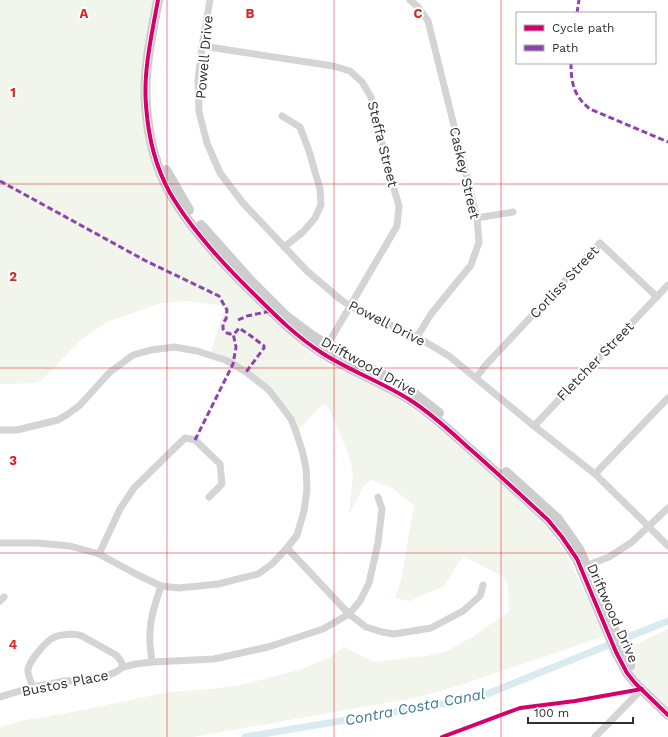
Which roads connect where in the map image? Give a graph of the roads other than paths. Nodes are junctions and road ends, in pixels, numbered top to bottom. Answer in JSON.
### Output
{"nodes":[{"id":1,"x":158,"y":0,"type":"edge"},
{"id":2,"x":163,"y":0,"type":"edge"},
{"id":3,"x":210,"y":0,"type":"edge"},
{"id":4,"x":410,"y":0,"type":"edge"},
{"id":5,"x":202,"y":46,"type":"junction"},
{"id":6,"x":282,"y":116,"type":"dead end"},
{"id":7,"x":514,"y":212,"type":"dead end"},
{"id":8,"x":477,"y":218,"type":"junction"},
{"id":9,"x":284,"y":247,"type":"junction"},
{"id":10,"x":668,"y":285,"type":"edge"},
{"id":11,"x":657,"y":296,"type":"junction"},
{"id":12,"x":350,"y":306,"type":"junction"},
{"id":13,"x":417,"y":337,"type":"junction"},
{"id":14,"x":325,"y":349,"type":"junction"},
{"id":15,"x":476,"y":378,"type":"junction"},
{"id":16,"x":668,"y":398,"type":"edge"},
{"id":17,"x":534,"y":426,"type":"junction"},
{"id":18,"x":0,"y":430,"type":"edge"},
{"id":19,"x":595,"y":474,"type":"junction"},
{"id":20,"x":378,"y":497,"type":"dead end"},
{"id":21,"x":209,"y":498,"type":"dead end"},
{"id":22,"x":668,"y":508,"type":"edge"},
{"id":23,"x":649,"y":527,"type":"junction"},
{"id":24,"x":0,"y":543,"type":"edge"},
{"id":25,"x":668,"y":546,"type":"edge"},
{"id":26,"x":287,"y":548,"type":"junction"},
{"id":27,"x":99,"y":554,"type":"junction"},
{"id":28,"x":584,"y":567,"type":"junction"},
{"id":29,"x":483,"y":585,"type":"dead end"},
{"id":30,"x":161,"y":586,"type":"junction"},
{"id":31,"x":349,"y":614,"type":"junction"},
{"id":32,"x":152,"y":662,"type":"junction"},
{"id":33,"x":123,"y":667,"type":"junction"},
{"id":34,"x":33,"y":687,"type":"junction"},
{"id":35,"x":642,"y":689,"type":"junction"},
{"id":36,"x":0,"y":698,"type":"edge"},
{"id":37,"x":668,"y":715,"type":"edge"},
{"id":38,"x":595,"y":737,"type":"edge"}],
"edges":[{"from":1,"to":14,"type":"street","name":"Driftwood Drive"},
{"from":2,"to":14,"type":"street","name":"Driftwood Drive"},
{"from":3,"to":5,"type":"street","name":"Powell Drive"},
{"from":4,"to":8,"type":"street","name":"Caskey Street"},
{"from":5,"to":9,"type":"street","name":"Powell Drive"},
{"from":5,"to":12,"type":"street","name":"Steffa Street"},
{"from":6,"to":9,"type":"street"},
{"from":7,"to":8,"type":"street"},
{"from":8,"to":13,"type":"street","name":"Caskey Street"},
{"from":9,"to":12,"type":"street","name":"Powell Drive"},
{"from":10,"to":11,"type":"street","name":"Fletcher Street"},
{"from":11,"to":15,"type":"street","name":"Corliss Street"},
{"from":11,"to":17,"type":"street","name":"Fletcher Street"},
{"from":12,"to":13,"type":"street","name":"Powell Drive"},
{"from":12,"to":14,"type":"street","name":"Steffa Street"},
{"from":13,"to":15,"type":"street","name":"Powell Drive"},
{"from":14,"to":28,"type":"street","name":"Driftwood Drive"},
{"from":15,"to":17,"type":"street","name":"Powell Drive"},
{"from":16,"to":19,"type":"street"},
{"from":17,"to":19,"type":"street","name":"Powell Drive"},
{"from":18,"to":26,"type":"street"},
{"from":19,"to":23,"type":"street","name":"Powell Drive"},
{"from":20,"to":31,"type":"street"},
{"from":21,"to":27,"type":"street"},
{"from":22,"to":23,"type":"street"},
{"from":23,"to":25,"type":"street","name":"Powell Drive"},
{"from":23,"to":28,"type":"street"},
{"from":24,"to":27,"type":"street"},
{"from":26,"to":30,"type":"street"},
{"from":26,"to":31,"type":"street"},
{"from":27,"to":30,"type":"street"},
{"from":28,"to":35,"type":"street","name":"Driftwood Drive"},
{"from":29,"to":31,"type":"street"},
{"from":30,"to":32,"type":"street"},
{"from":31,"to":32,"type":"street","name":"Bustos Place"},
{"from":32,"to":33,"type":"street","name":"Bustos Place"},
{"from":33,"to":34,"type":"street","name":"Bustos Place"},
{"from":33,"to":34,"type":"street"},
{"from":34,"to":36,"type":"street","name":"Bustos Place"},
{"from":35,"to":37,"type":"street","name":"Driftwood Drive"},
{"from":35,"to":38,"type":"street"}]}
